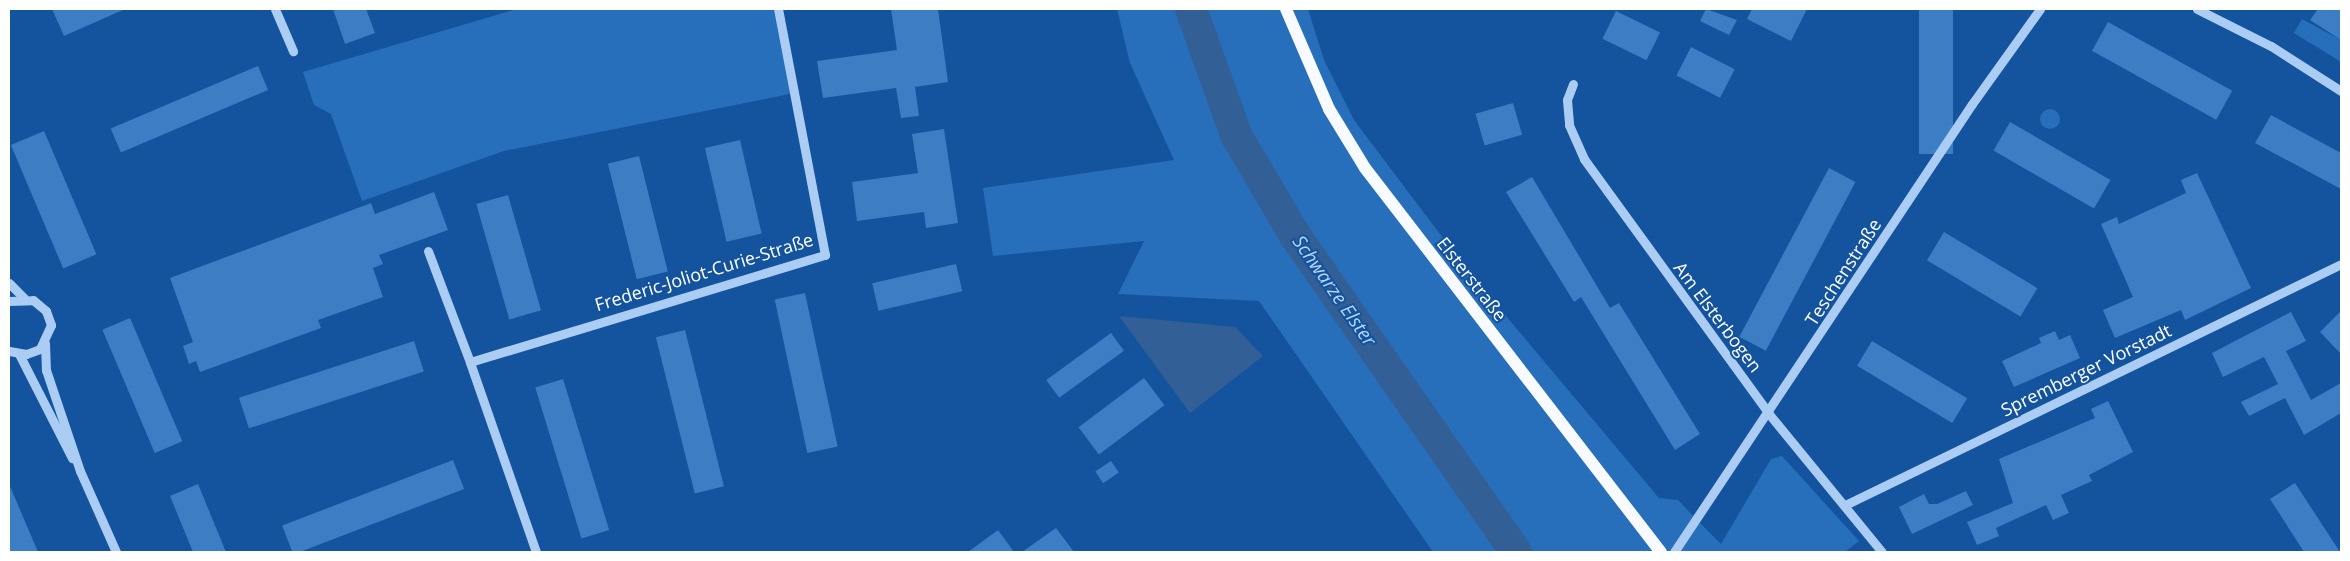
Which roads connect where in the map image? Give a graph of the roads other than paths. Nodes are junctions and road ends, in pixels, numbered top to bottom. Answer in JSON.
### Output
{"nodes":[{"id":1,"x":275,"y":9,"type":"edge"},
{"id":2,"x":778,"y":9,"type":"edge"},
{"id":3,"x":1286,"y":9,"type":"edge"},
{"id":4,"x":2040,"y":9,"type":"edge"},
{"id":5,"x":2197,"y":9,"type":"edge"},
{"id":6,"x":293,"y":51,"type":"dead end"},
{"id":7,"x":1573,"y":84,"type":"dead end"},
{"id":8,"x":2341,"y":91,"type":"edge"},
{"id":9,"x":428,"y":251,"type":"dead end"},
{"id":10,"x":2341,"y":264,"type":"edge"},
{"id":11,"x":9,"y":283,"type":"edge"},
{"id":12,"x":25,"y":298,"type":"junction"},
{"id":13,"x":9,"y":301,"type":"edge"},
{"id":14,"x":45,"y":343,"type":"junction"},
{"id":15,"x":9,"y":351,"type":"edge"},
{"id":16,"x":19,"y":354,"type":"junction"},
{"id":17,"x":470,"y":362,"type":"junction"},
{"id":18,"x":1769,"y":414,"type":"junction"},
{"id":19,"x":80,"y":471,"type":"junction"},
{"id":20,"x":1845,"y":505,"type":"junction"},
{"id":21,"x":116,"y":552,"type":"edge"},
{"id":22,"x":536,"y":552,"type":"edge"},
{"id":23,"x":1661,"y":552,"type":"edge"},
{"id":24,"x":1674,"y":552,"type":"edge"},
{"id":25,"x":1882,"y":552,"type":"edge"}],
"edges":[{"from":1,"to":6,"type":"street"},
{"from":2,"to":17,"type":"street","name":"Frederic-Joliot-Curie-Straße"},
{"from":3,"to":23,"type":"main road","name":"Elsterstraße"},
{"from":4,"to":18,"type":"street","name":"Teschenstraße"},
{"from":5,"to":8,"type":"street"},
{"from":7,"to":18,"type":"street","name":"Am Elsterbogen"},
{"from":9,"to":17,"type":"street"},
{"from":10,"to":20,"type":"street","name":"Spremberger Vorstadt"},
{"from":11,"to":12,"type":"street"},
{"from":12,"to":13,"type":"street"},
{"from":12,"to":14,"type":"street"},
{"from":14,"to":16,"type":"street"},
{"from":14,"to":19,"type":"street"},
{"from":15,"to":16,"type":"street"},
{"from":16,"to":19,"type":"street"},
{"from":17,"to":22,"type":"street"},
{"from":18,"to":20,"type":"street","name":"Am Elsterbogen"},
{"from":18,"to":24,"type":"street","name":"Teschenstraße"},
{"from":19,"to":21,"type":"street"},
{"from":20,"to":25,"type":"street","name":"Am Elsterbogen"}]}
